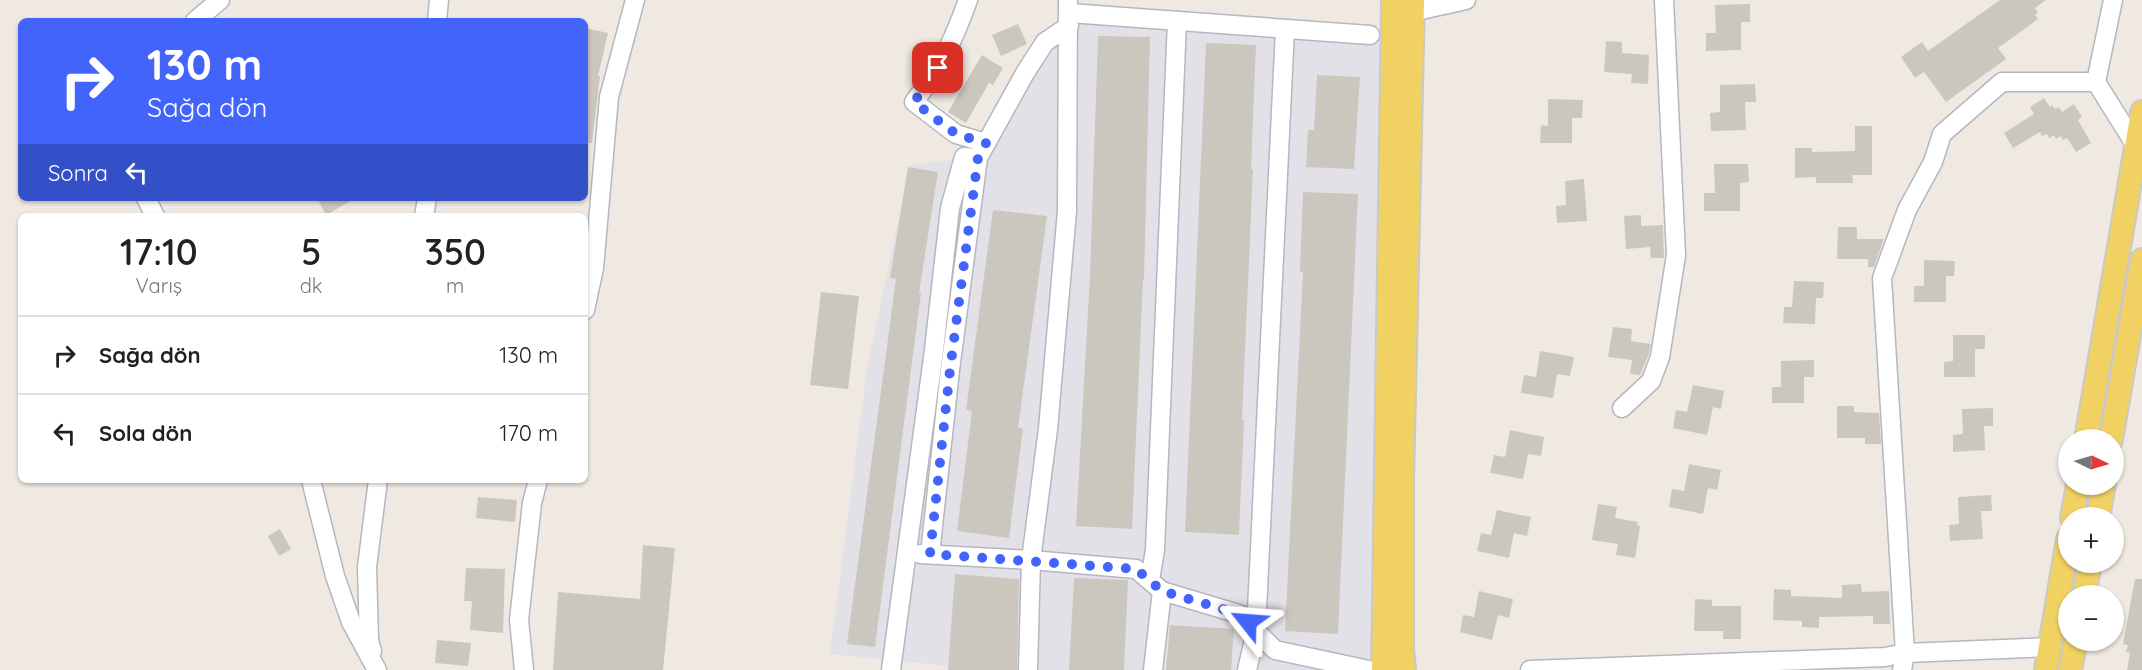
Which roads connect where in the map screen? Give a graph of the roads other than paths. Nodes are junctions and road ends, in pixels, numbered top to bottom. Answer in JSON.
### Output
{"nodes":[{"id":1,"x":220,"y":0,"type":"edge"},
{"id":2,"x":439,"y":0,"type":"edge"},
{"id":3,"x":635,"y":0,"type":"edge"},
{"id":4,"x":968,"y":0,"type":"edge"},
{"id":5,"x":1466,"y":0,"type":"edge"},
{"id":6,"x":1664,"y":0,"type":"edge"},
{"id":7,"x":2113,"y":0,"type":"edge"},
{"id":8,"x":1406,"y":4,"type":"edge"},
{"id":9,"x":1069,"y":13,"type":"edge"},
{"id":10,"x":199,"y":18,"type":"edge"},
{"id":11,"x":438,"y":18,"type":"edge"},
{"id":12,"x":1177,"y":21,"type":"junction"},
{"id":13,"x":1285,"y":29,"type":"junction"},
{"id":14,"x":1370,"y":35,"type":"dead end"},
{"id":15,"x":2096,"y":81,"type":"junction"},
{"id":16,"x":2142,"y":112,"type":"edge"},
{"id":17,"x":2136,"y":146,"type":"junction"},
{"id":18,"x":982,"y":151,"type":"junction"},
{"id":19,"x":2142,"y":260,"type":"edge"},
{"id":20,"x":589,"y":268,"type":"edge"},
{"id":21,"x":1622,"y":408,"type":"dead end"},
{"id":22,"x":2088,"y":429,"type":"edge"},
{"id":23,"x":2113,"y":429,"type":"edge"},
{"id":24,"x":313,"y":483,"type":"edge"},
{"id":25,"x":378,"y":483,"type":"edge"},
{"id":26,"x":537,"y":483,"type":"edge"},
{"id":27,"x":906,"y":554,"type":"junction"},
{"id":28,"x":930,"y":554,"type":"junction"},
{"id":29,"x":1031,"y":560,"type":"junction"},
{"id":30,"x":2062,"y":573,"type":"edge"},
{"id":31,"x":1156,"y":586,"type":"junction"},
{"id":32,"x":1256,"y":631,"type":"junction"},
{"id":33,"x":2050,"y":647,"type":"junction"},
{"id":34,"x":2074,"y":651,"type":"edge"},
{"id":35,"x":1904,"y":662,"type":"edge"},
{"id":36,"x":377,"y":670,"type":"edge"},
{"id":37,"x":524,"y":670,"type":"edge"},
{"id":38,"x":891,"y":670,"type":"edge"},
{"id":39,"x":1028,"y":670,"type":"edge"},
{"id":40,"x":1153,"y":670,"type":"edge"},
{"id":41,"x":1247,"y":670,"type":"edge"},
{"id":42,"x":1369,"y":670,"type":"edge"},
{"id":43,"x":1383,"y":670,"type":"edge"},
{"id":44,"x":1404,"y":670,"type":"edge"},
{"id":45,"x":1530,"y":670,"type":"edge"},
{"id":46,"x":2046,"y":670,"type":"edge"},
{"id":47,"x":2070,"y":670,"type":"edge"}],
"edges":[{"from":1,"to":10,"type":"street"},
{"from":2,"to":11,"type":"street"},
{"from":3,"to":20,"type":"street"},
{"from":4,"to":18,"type":"street"},
{"from":5,"to":8,"type":"street"},
{"from":6,"to":21,"type":"street"},
{"from":7,"to":15,"type":"street"},
{"from":8,"to":43,"type":"main road"},
{"from":8,"to":44,"type":"main road"},
{"from":9,"to":12,"type":"street"},
{"from":9,"to":18,"type":"street"},
{"from":9,"to":29,"type":"street"},
{"from":12,"to":13,"type":"street"},
{"from":12,"to":31,"type":"street"},
{"from":13,"to":14,"type":"street"},
{"from":13,"to":32,"type":"street"},
{"from":15,"to":17,"type":"street"},
{"from":15,"to":35,"type":"street"},
{"from":16,"to":17,"type":"main road"},
{"from":17,"to":22,"type":"main road"},
{"from":18,"to":27,"type":"street"},
{"from":18,"to":28,"type":"street"},
{"from":19,"to":23,"type":"main road"},
{"from":24,"to":36,"type":"street"},
{"from":25,"to":36,"type":"street"},
{"from":26,"to":37,"type":"street"},
{"from":27,"to":28,"type":"street"},
{"from":27,"to":38,"type":"street"},
{"from":28,"to":29,"type":"street"},
{"from":29,"to":31,"type":"street"},
{"from":29,"to":39,"type":"street"},
{"from":30,"to":33,"type":"main road"},
{"from":31,"to":32,"type":"street"},
{"from":31,"to":40,"type":"street"},
{"from":32,"to":41,"type":"street"},
{"from":32,"to":42,"type":"street"},
{"from":33,"to":35,"type":"street"},
{"from":33,"to":46,"type":"main road"},
{"from":34,"to":47,"type":"main road"},
{"from":35,"to":45,"type":"street"}]}
